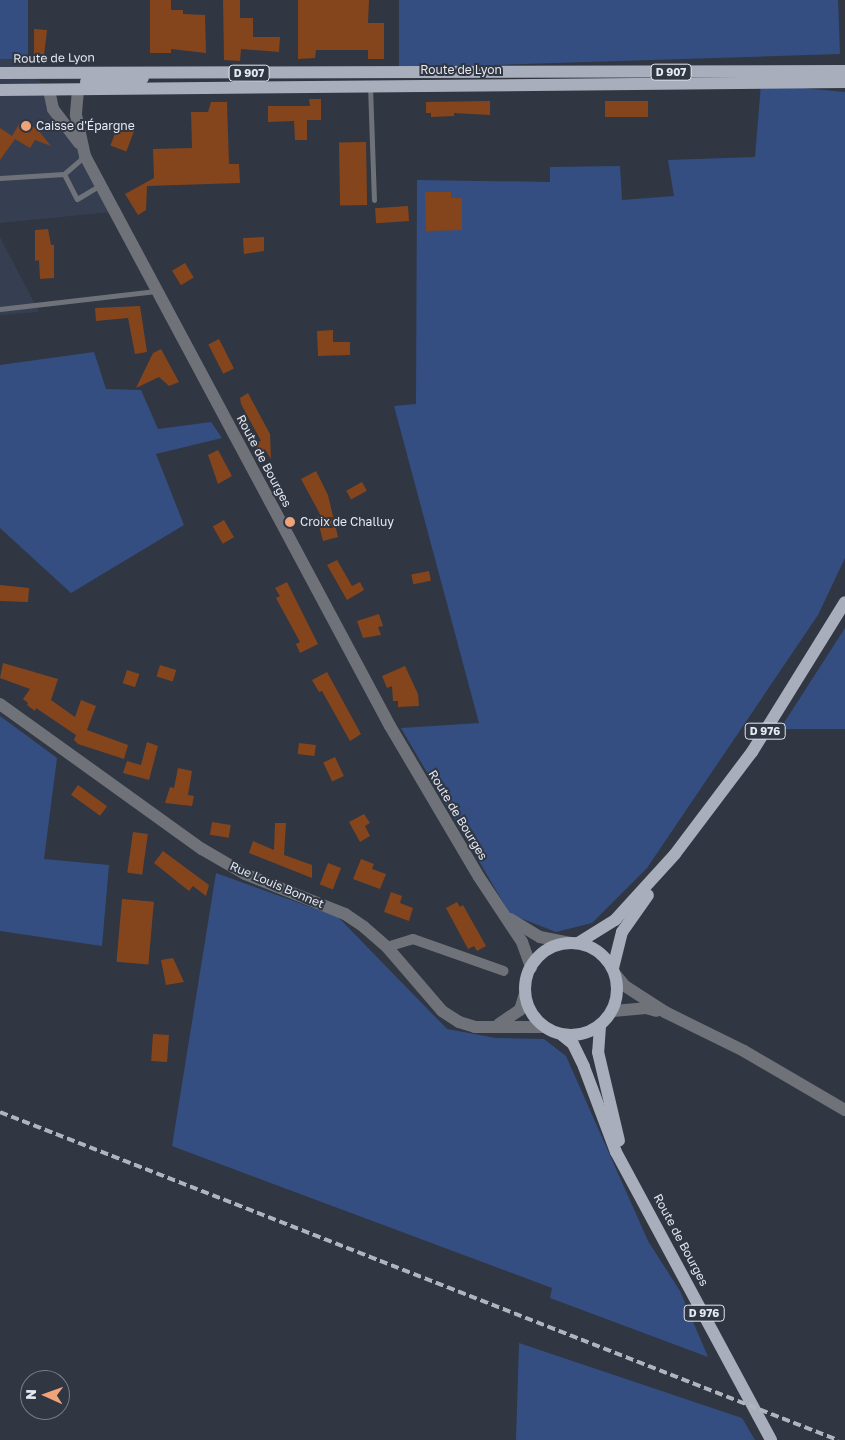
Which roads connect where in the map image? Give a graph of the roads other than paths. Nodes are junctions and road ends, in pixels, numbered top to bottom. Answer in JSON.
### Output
{"nodes":[{"id":1,"x":845,"y":70,"type":"edge"},
{"id":2,"x":168,"y":72,"type":"junction"},
{"id":3,"x":0,"y":73,"type":"edge"},
{"id":4,"x":0,"y":77,"type":"edge"},
{"id":5,"x":690,"y":77,"type":"junction"},
{"id":6,"x":369,"y":79,"type":"junction"},
{"id":7,"x":845,"y":82,"type":"edge"},
{"id":8,"x":76,"y":86,"type":"junction"},
{"id":9,"x":0,"y":90,"type":"edge"},
{"id":10,"x":49,"y":90,"type":"junction"},
{"id":11,"x":83,"y":150,"type":"junction"},
{"id":12,"x":64,"y":174,"type":"junction"},
{"id":13,"x":0,"y":178,"type":"edge"},
{"id":14,"x":101,"y":185,"type":"junction"},
{"id":15,"x":374,"y":200,"type":"dead end"},
{"id":16,"x":157,"y":290,"type":"junction"},
{"id":17,"x":0,"y":309,"type":"edge"},
{"id":18,"x":845,"y":602,"type":"edge"},
{"id":19,"x":0,"y":704,"type":"edge"},
{"id":20,"x":675,"y":854,"type":"junction"},
{"id":21,"x":505,"y":915,"type":"junction"},
{"id":22,"x":575,"y":943,"type":"junction"},
{"id":23,"x":387,"y":947,"type":"junction"},
{"id":24,"x":531,"y":967,"type":"junction"},
{"id":25,"x":504,"y":971,"type":"dead end"},
{"id":26,"x":614,"y":971,"type":"junction"},
{"id":27,"x":525,"y":994,"type":"junction"},
{"id":28,"x":613,"y":1011,"type":"junction"},
{"id":29,"x":665,"y":1012,"type":"junction"},
{"id":30,"x":497,"y":1026,"type":"junction"},
{"id":31,"x":544,"y":1026,"type":"junction"},
{"id":32,"x":600,"y":1026,"type":"junction"},
{"id":33,"x":562,"y":1035,"type":"junction"},
{"id":34,"x":845,"y":1110,"type":"edge"},
{"id":35,"x":636,"y":1185,"type":"junction"},
{"id":36,"x":771,"y":1440,"type":"edge"}],
"edges":[{"from":1,"to":5,"type":"main road","name":"Route de Lyon","number":"D 907"},
{"from":2,"to":3,"type":"main road","name":"Route de Lyon","number":"D 907"},
{"from":2,"to":6,"type":"main road","name":"Route de Lyon","number":"D 907"},
{"from":2,"to":8,"type":"main road","name":"Route de Lyon","number":"D 907"},
{"from":4,"to":8,"type":"main road","name":"Route de Lyon","number":"D 907"},
{"from":5,"to":6,"type":"main road","name":"Route de Lyon","number":"D 907"},
{"from":5,"to":7,"type":"main road","name":"Route de Lyon","number":"D 907"},
{"from":6,"to":8,"type":"main road","name":"Route de Lyon","number":"D 907"},
{"from":6,"to":15,"type":"lane"},
{"from":8,"to":10,"type":"main road","name":"Route de Lyon","number":"D 907"},
{"from":8,"to":11,"type":"street","name":"Route de Bourges"},
{"from":9,"to":10,"type":"main road","name":"Route de Lyon","number":"D 907"},
{"from":10,"to":11,"type":"street","name":"Route de Bourges"},
{"from":11,"to":12,"type":"lane"},
{"from":11,"to":14,"type":"street","name":"Route de Bourges"},
{"from":12,"to":13,"type":"lane"},
{"from":12,"to":14,"type":"lane"},
{"from":14,"to":16,"type":"street","name":"Route de Bourges"},
{"from":16,"to":17,"type":"lane"},
{"from":16,"to":21,"type":"street","name":"Route de Bourges"},
{"from":18,"to":20,"type":"main road","number":"D 976"},
{"from":19,"to":23,"type":"street","name":"Rue Louis Bonnet"},
{"from":20,"to":22,"type":"main road","number":"D 976"},
{"from":20,"to":26,"type":"main road","number":"D 976"},
{"from":21,"to":22,"type":"street","name":"Route de Bourges"},
{"from":21,"to":24,"type":"street","name":"Route de Bourges"},
{"from":22,"to":24,"type":"main road"},
{"from":22,"to":26,"type":"main road"},
{"from":23,"to":25,"type":"street"},
{"from":23,"to":30,"type":"street","name":"Rue Louis Bonnet"},
{"from":24,"to":27,"type":"main road"},
{"from":26,"to":28,"type":"main road"},
{"from":26,"to":29,"type":"street"},
{"from":27,"to":30,"type":"street"},
{"from":27,"to":31,"type":"main road"},
{"from":28,"to":29,"type":"street"},
{"from":28,"to":32,"type":"main road"},
{"from":29,"to":34,"type":"street"},
{"from":30,"to":31,"type":"street","name":"Rue Louis Bonnet"},
{"from":31,"to":33,"type":"main road"},
{"from":32,"to":33,"type":"main road"},
{"from":32,"to":35,"type":"main road","number":"D 976"},
{"from":33,"to":35,"type":"main road","number":"D 976"},
{"from":35,"to":36,"type":"main road","name":"Route de Bourges","number":"D 976"}]}
